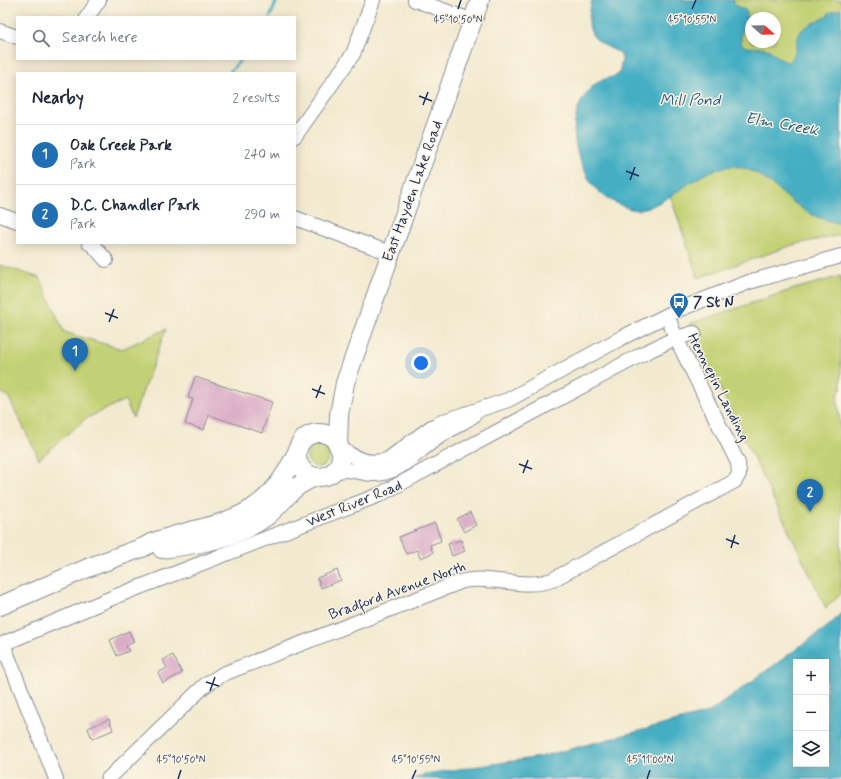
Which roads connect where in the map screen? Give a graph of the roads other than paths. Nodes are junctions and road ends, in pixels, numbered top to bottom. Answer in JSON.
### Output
{"nodes":[{"id":1,"x":99,"y":0,"type":"edge"},
{"id":2,"x":373,"y":0,"type":"edge"},
{"id":3,"x":415,"y":0,"type":"edge"},
{"id":4,"x":480,"y":0,"type":"edge"},
{"id":5,"x":88,"y":16,"type":"edge"},
{"id":6,"x":473,"y":21,"type":"junction"},
{"id":7,"x":0,"y":31,"type":"edge"},
{"id":8,"x":16,"y":37,"type":"edge"},
{"id":9,"x":296,"y":135,"type":"edge"},
{"id":10,"x":0,"y":215,"type":"edge"},
{"id":11,"x":296,"y":218,"type":"edge"},
{"id":12,"x":16,"y":221,"type":"edge"},
{"id":13,"x":92,"y":244,"type":"edge"},
{"id":14,"x":390,"y":253,"type":"junction"},
{"id":15,"x":841,"y":256,"type":"edge"},
{"id":16,"x":106,"y":260,"type":"dead end"},
{"id":17,"x":667,"y":315,"type":"junction"},
{"id":18,"x":694,"y":333,"type":"dead end"},
{"id":19,"x":676,"y":338,"type":"junction"},
{"id":20,"x":345,"y":382,"type":"junction"},
{"id":21,"x":485,"y":409,"type":"junction"},
{"id":22,"x":312,"y":434,"type":"junction"},
{"id":23,"x":339,"y":446,"type":"junction"},
{"id":24,"x":297,"y":452,"type":"junction"},
{"id":25,"x":739,"y":474,"type":"joint"},
{"id":26,"x":323,"y":475,"type":"junction"},
{"id":27,"x":144,"y":547,"type":"junction"},
{"id":28,"x":0,"y":606,"type":"edge"},
{"id":29,"x":2,"y":645,"type":"edge"},
{"id":30,"x":56,"y":779,"type":"edge"},
{"id":31,"x":108,"y":779,"type":"edge"}],
"edges":[{"from":1,"to":5,"type":"street"},
{"from":2,"to":9,"type":"street"},
{"from":3,"to":6,"type":"street"},
{"from":4,"to":6,"type":"main road","name":"East Hayden Lake Road"},
{"from":6,"to":14,"type":"main road","name":"East Hayden Lake Road"},
{"from":7,"to":8,"type":"street"},
{"from":10,"to":12,"type":"street"},
{"from":11,"to":14,"type":"street"},
{"from":13,"to":16,"type":"street"},
{"from":14,"to":20,"type":"main road","name":"East Hayden Lake Road"},
{"from":15,"to":17,"type":"street","name":"West River Road"},
{"from":17,"to":19,"type":"street","name":"Hennepin Landing"},
{"from":17,"to":21,"type":"street","name":"West River Road"},
{"from":18,"to":19,"type":"street","name":"West River Road"},
{"from":19,"to":25,"type":"street","name":"Hennepin Landing"},
{"from":19,"to":29,"type":"street","name":"West River Road"},
{"from":20,"to":22,"type":"main road","name":"East Hayden Lake Road"},
{"from":20,"to":23,"type":"main road","name":"East Hayden Lake Road"},
{"from":21,"to":23,"type":"street","name":"West River Road"},
{"from":21,"to":26,"type":"street","name":"West River Road"},
{"from":22,"to":23,"type":"main road"},
{"from":22,"to":24,"type":"main road"},
{"from":23,"to":26,"type":"main road"},
{"from":24,"to":26,"type":"main road"},
{"from":24,"to":27,"type":"main road","name":"West River Road"},
{"from":25,"to":31,"type":"street","name":"Bradford Avenue North"},
{"from":26,"to":27,"type":"main road","name":"West River Road"},
{"from":27,"to":28,"type":"main road","name":"West River Road"},
{"from":29,"to":30,"type":"street"}]}
